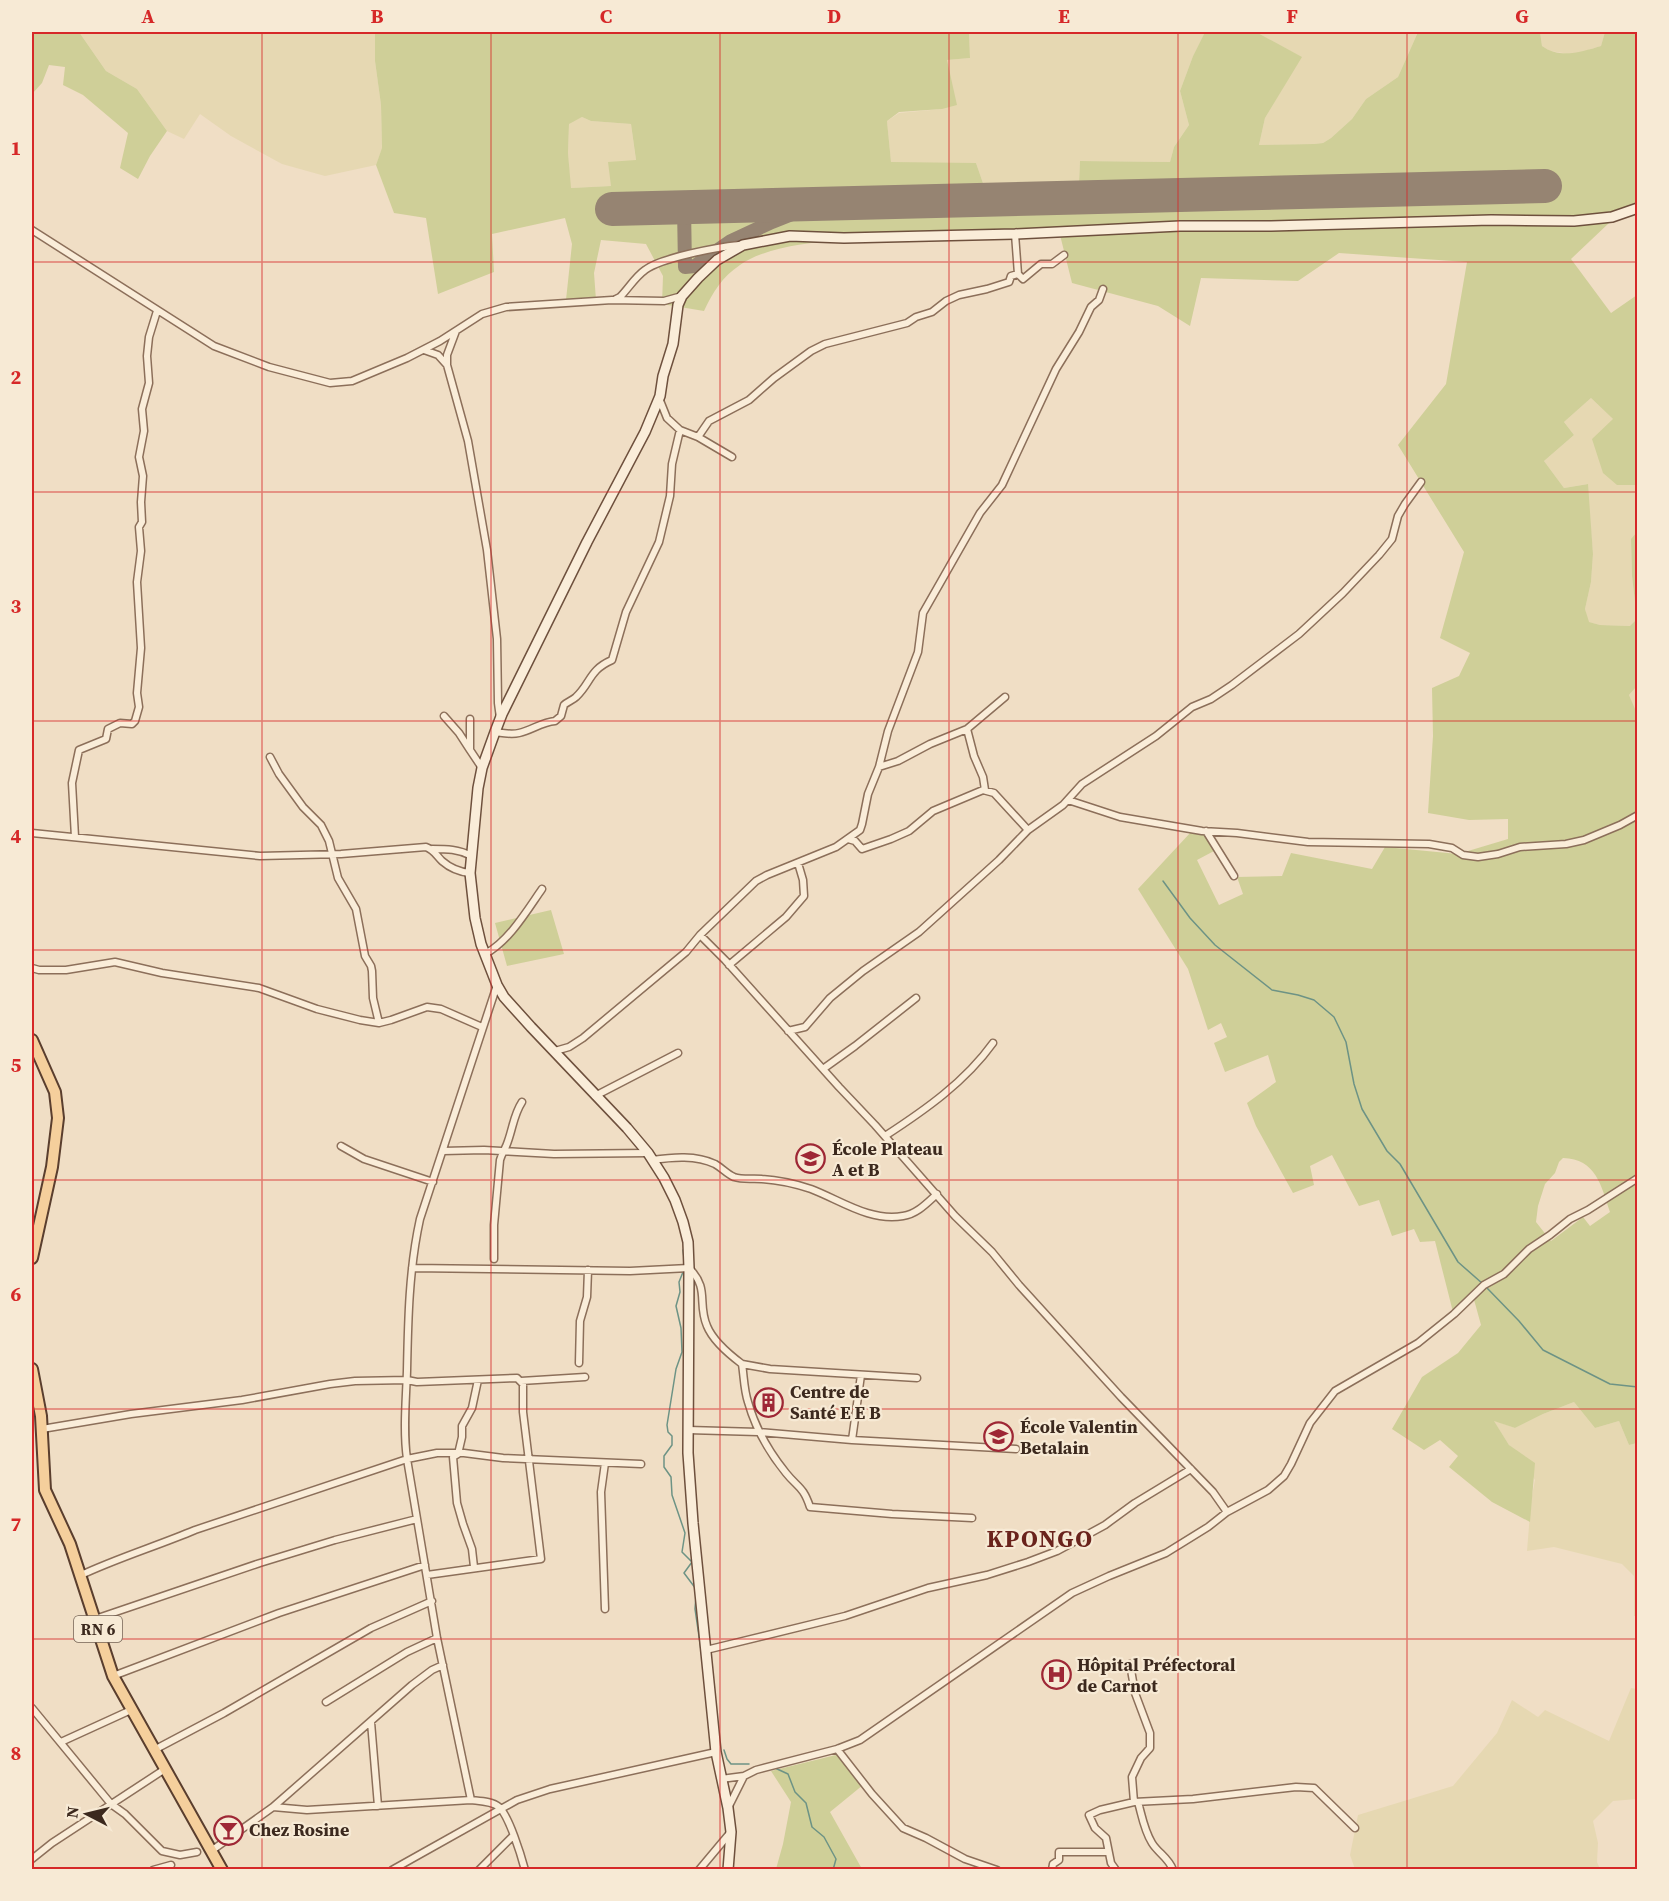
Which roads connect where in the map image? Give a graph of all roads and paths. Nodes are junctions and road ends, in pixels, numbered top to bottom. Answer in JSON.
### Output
{"nodes":[{"id":1,"x":1638,"y":208,"type":"edge"},
{"id":2,"x":32,"y":230,"type":"edge"},
{"id":3,"x":1015,"y":234,"type":"junction"},
{"id":4,"x":743,"y":245,"type":"junction"},
{"id":5,"x":1064,"y":255,"type":"dead end"},
{"id":6,"x":1018,"y":274,"type":"junction"},
{"id":7,"x":1103,"y":289,"type":"dead end"},
{"id":8,"x":682,"y":296,"type":"junction"},
{"id":9,"x":612,"y":300,"type":"junction"},
{"id":10,"x":157,"y":311,"type":"junction"},
{"id":11,"x":457,"y":330,"type":"junction"},
{"id":12,"x":424,"y":350,"type":"junction"},
{"id":13,"x":447,"y":365,"type":"junction"},
{"id":14,"x":658,"y":399,"type":"junction"},
{"id":15,"x":680,"y":430,"type":"junction"},
{"id":16,"x":698,"y":437,"type":"junction"},
{"id":17,"x":732,"y":457,"type":"dead end"},
{"id":18,"x":1421,"y":482,"type":"dead end"},
{"id":19,"x":1005,"y":697,"type":"dead end"},
{"id":20,"x":444,"y":716,"type":"dead end"},
{"id":21,"x":500,"y":718,"type":"junction"},
{"id":22,"x":470,"y":719,"type":"dead end"},
{"id":23,"x":968,"y":729,"type":"junction"},
{"id":24,"x":495,"y":732,"type":"junction"},
{"id":25,"x":470,"y":750,"type":"junction"},
{"id":26,"x":270,"y":756,"type":"dead end"},
{"id":27,"x":879,"y":767,"type":"junction"},
{"id":28,"x":482,"y":768,"type":"junction"},
{"id":29,"x":985,"y":790,"type":"junction"},
{"id":30,"x":1068,"y":800,"type":"junction"},
{"id":31,"x":1638,"y":815,"type":"edge"},
{"id":32,"x":1028,"y":830,"type":"junction"},
{"id":33,"x":1206,"y":831,"type":"junction"},
{"id":34,"x":32,"y":833,"type":"edge"},
{"id":35,"x":75,"y":837,"type":"junction"},
{"id":36,"x":848,"y":839,"type":"junction"},
{"id":37,"x":432,"y":849,"type":"junction"},
{"id":38,"x":333,"y":854,"type":"junction"},
{"id":39,"x":472,"y":856,"type":"junction"},
{"id":40,"x":798,"y":863,"type":"junction"},
{"id":41,"x":470,"y":873,"type":"junction"},
{"id":42,"x":1234,"y":876,"type":"dead end"},
{"id":43,"x":542,"y":890,"type":"dead end"},
{"id":44,"x":700,"y":935,"type":"junction"},
{"id":45,"x":485,"y":954,"type":"junction"},
{"id":46,"x":729,"y":965,"type":"junction"},
{"id":47,"x":32,"y":968,"type":"edge"},
{"id":48,"x":497,"y":985,"type":"junction"},
{"id":49,"x":916,"y":998,"type":"dead end"},
{"id":50,"x":379,"y":1023,"type":"junction"},
{"id":51,"x":482,"y":1027,"type":"junction"},
{"id":52,"x":788,"y":1031,"type":"junction"},
{"id":53,"x":32,"y":1040,"type":"edge"},
{"id":54,"x":993,"y":1043,"type":"dead end"},
{"id":55,"x":555,"y":1051,"type":"junction"},
{"id":56,"x":678,"y":1053,"type":"dead end"},
{"id":57,"x":823,"y":1069,"type":"junction"},
{"id":58,"x":596,"y":1096,"type":"junction"},
{"id":59,"x":522,"y":1102,"type":"dead end"},
{"id":60,"x":885,"y":1136,"type":"junction"},
{"id":61,"x":341,"y":1146,"type":"dead end"},
{"id":62,"x":443,"y":1151,"type":"junction"},
{"id":63,"x":502,"y":1151,"type":"junction"},
{"id":64,"x":650,"y":1156,"type":"junction"},
{"id":65,"x":1638,"y":1178,"type":"edge"},
{"id":66,"x":433,"y":1182,"type":"junction"},
{"id":67,"x":937,"y":1194,"type":"junction"},
{"id":68,"x":32,"y":1257,"type":"edge"},
{"id":69,"x":494,"y":1259,"type":"dead end"},
{"id":70,"x":412,"y":1268,"type":"junction"},
{"id":71,"x":685,"y":1268,"type":"junction"},
{"id":72,"x":588,"y":1270,"type":"junction"},
{"id":73,"x":579,"y":1363,"type":"dead end"},
{"id":74,"x":742,"y":1364,"type":"junction"},
{"id":75,"x":32,"y":1369,"type":"edge"},
{"id":76,"x":861,"y":1375,"type":"junction"},
{"id":77,"x":585,"y":1377,"type":"dead end"},
{"id":78,"x":916,"y":1378,"type":"dead end"},
{"id":79,"x":406,"y":1380,"type":"junction"},
{"id":80,"x":478,"y":1380,"type":"junction"},
{"id":81,"x":521,"y":1381,"type":"junction"},
{"id":82,"x":42,"y":1429,"type":"junction"},
{"id":83,"x":688,"y":1430,"type":"junction"},
{"id":84,"x":758,"y":1432,"type":"junction"},
{"id":85,"x":852,"y":1440,"type":"junction"},
{"id":86,"x":1016,"y":1449,"type":"dead end"},
{"id":87,"x":458,"y":1454,"type":"junction"},
{"id":88,"x":407,"y":1459,"type":"junction"},
{"id":89,"x":530,"y":1459,"type":"junction"},
{"id":90,"x":605,"y":1463,"type":"junction"},
{"id":91,"x":641,"y":1464,"type":"dead end"},
{"id":92,"x":1191,"y":1469,"type":"junction"},
{"id":93,"x":1227,"y":1512,"type":"junction"},
{"id":94,"x":972,"y":1518,"type":"dead end"},
{"id":95,"x":417,"y":1519,"type":"junction"},
{"id":96,"x":424,"y":1565,"type":"junction"},
{"id":97,"x":474,"y":1567,"type":"junction"},
{"id":98,"x":427,"y":1575,"type":"junction"},
{"id":99,"x":80,"y":1576,"type":"junction"},
{"id":100,"x":432,"y":1602,"type":"junction"},
{"id":101,"x":605,"y":1609,"type":"dead end"},
{"id":102,"x":95,"y":1619,"type":"junction"},
{"id":103,"x":437,"y":1638,"type":"junction"},
{"id":104,"x":706,"y":1650,"type":"junction"},
{"id":105,"x":1130,"y":1664,"type":"dead end"},
{"id":106,"x":442,"y":1665,"type":"junction"},
{"id":107,"x":113,"y":1676,"type":"junction"},
{"id":108,"x":326,"y":1702,"type":"dead end"},
{"id":109,"x":32,"y":1708,"type":"edge"},
{"id":110,"x":131,"y":1710,"type":"junction"},
{"id":111,"x":371,"y":1722,"type":"junction"},
{"id":112,"x":61,"y":1742,"type":"junction"},
{"id":113,"x":837,"y":1749,"type":"junction"},
{"id":114,"x":154,"y":1750,"type":"junction"},
{"id":115,"x":716,"y":1752,"type":"junction"},
{"id":116,"x":165,"y":1769,"type":"junction"},
{"id":117,"x":744,"y":1776,"type":"junction"},
{"id":118,"x":721,"y":1779,"type":"junction"},
{"id":119,"x":471,"y":1800,"type":"junction"},
{"id":120,"x":1136,"y":1802,"type":"junction"},
{"id":121,"x":111,"y":1804,"type":"junction"},
{"id":122,"x":378,"y":1806,"type":"junction"},
{"id":123,"x":273,"y":1807,"type":"junction"},
{"id":124,"x":500,"y":1808,"type":"junction"},
{"id":125,"x":728,"y":1808,"type":"junction"},
{"id":126,"x":1355,"y":1828,"type":"dead end"},
{"id":127,"x":731,"y":1832,"type":"junction"},
{"id":128,"x":513,"y":1836,"type":"junction"},
{"id":129,"x":211,"y":1851,"type":"junction"},
{"id":130,"x":197,"y":1852,"type":"dead end"},
{"id":131,"x":1108,"y":1852,"type":"junction"},
{"id":132,"x":180,"y":1855,"type":"junction"},
{"id":133,"x":32,"y":1859,"type":"edge"},
{"id":134,"x":170,"y":1867,"type":"edge"},
{"id":135,"x":153,"y":1869,"type":"edge"},
{"id":136,"x":222,"y":1869,"type":"edge"},
{"id":137,"x":392,"y":1869,"type":"edge"},
{"id":138,"x":478,"y":1869,"type":"edge"},
{"id":139,"x":525,"y":1869,"type":"edge"},
{"id":140,"x":699,"y":1869,"type":"edge"},
{"id":141,"x":728,"y":1869,"type":"edge"},
{"id":142,"x":997,"y":1869,"type":"edge"},
{"id":143,"x":1052,"y":1869,"type":"edge"},
{"id":144,"x":1116,"y":1869,"type":"edge"},
{"id":145,"x":1173,"y":1869,"type":"edge"}],
"edges":[{"from":1,"to":3,"type":"main road"},
{"from":2,"to":10,"type":"street"},
{"from":3,"to":4,"type":"main road"},
{"from":3,"to":6,"type":"street"},
{"from":4,"to":8,"type":"main road"},
{"from":4,"to":9,"type":"street"},
{"from":5,"to":6,"type":"street"},
{"from":6,"to":16,"type":"street"},
{"from":7,"to":27,"type":"street"},
{"from":8,"to":9,"type":"street"},
{"from":8,"to":14,"type":"main road"},
{"from":9,"to":11,"type":"street"},
{"from":10,"to":12,"type":"street"},
{"from":10,"to":35,"type":"street"},
{"from":11,"to":12,"type":"street"},
{"from":11,"to":13,"type":"street"},
{"from":12,"to":13,"type":"street"},
{"from":13,"to":21,"type":"street"},
{"from":14,"to":15,"type":"street"},
{"from":14,"to":21,"type":"main road"},
{"from":15,"to":16,"type":"street"},
{"from":15,"to":24,"type":"street"},
{"from":16,"to":17,"type":"street"},
{"from":18,"to":30,"type":"street"},
{"from":19,"to":23,"type":"street"},
{"from":20,"to":25,"type":"street"},
{"from":21,"to":24,"type":"main road"},
{"from":22,"to":25,"type":"street"},
{"from":23,"to":27,"type":"street"},
{"from":23,"to":29,"type":"street"},
{"from":24,"to":28,"type":"main road"},
{"from":25,"to":28,"type":"street"},
{"from":26,"to":38,"type":"street"},
{"from":27,"to":36,"type":"street"},
{"from":28,"to":39,"type":"main road"},
{"from":29,"to":32,"type":"street"},
{"from":29,"to":36,"type":"street"},
{"from":30,"to":32,"type":"street"},
{"from":30,"to":33,"type":"street"},
{"from":31,"to":33,"type":"street"},
{"from":32,"to":52,"type":"street"},
{"from":33,"to":42,"type":"street"},
{"from":34,"to":35,"type":"street"},
{"from":35,"to":38,"type":"street"},
{"from":36,"to":40,"type":"street"},
{"from":37,"to":38,"type":"street"},
{"from":37,"to":39,"type":"street"},
{"from":37,"to":41,"type":"street"},
{"from":38,"to":50,"type":"street"},
{"from":39,"to":41,"type":"main road"},
{"from":40,"to":44,"type":"street"},
{"from":40,"to":46,"type":"street"},
{"from":41,"to":45,"type":"main road"},
{"from":43,"to":45,"type":"street"},
{"from":44,"to":46,"type":"street"},
{"from":44,"to":55,"type":"street"},
{"from":45,"to":48,"type":"main road"},
{"from":46,"to":52,"type":"street"},
{"from":47,"to":50,"type":"street"},
{"from":48,"to":51,"type":"street"},
{"from":48,"to":55,"type":"main road"},
{"from":49,"to":57,"type":"street"},
{"from":50,"to":51,"type":"street"},
{"from":51,"to":62,"type":"street"},
{"from":52,"to":57,"type":"street"},
{"from":53,"to":68,"type":"main road"},
{"from":54,"to":60,"type":"street"},
{"from":55,"to":58,"type":"main road"},
{"from":56,"to":58,"type":"street"},
{"from":57,"to":60,"type":"street"},
{"from":58,"to":64,"type":"main road"},
{"from":59,"to":63,"type":"street"},
{"from":60,"to":67,"type":"street"},
{"from":61,"to":66,"type":"street"},
{"from":62,"to":63,"type":"street"},
{"from":62,"to":66,"type":"street"},
{"from":63,"to":64,"type":"street"},
{"from":63,"to":69,"type":"street"},
{"from":64,"to":67,"type":"street"},
{"from":64,"to":71,"type":"main road"},
{"from":65,"to":93,"type":"street"},
{"from":66,"to":70,"type":"street"},
{"from":67,"to":92,"type":"street"},
{"from":70,"to":72,"type":"street"},
{"from":70,"to":79,"type":"street"},
{"from":71,"to":72,"type":"street"},
{"from":71,"to":74,"type":"street"},
{"from":71,"to":83,"type":"main road"},
{"from":72,"to":73,"type":"street"},
{"from":74,"to":76,"type":"street"},
{"from":74,"to":84,"type":"street"},
{"from":75,"to":82,"type":"main road","number":"RN 6"},
{"from":76,"to":78,"type":"street"},
{"from":76,"to":85,"type":"street"},
{"from":77,"to":81,"type":"street"},
{"from":79,"to":80,"type":"street"},
{"from":79,"to":82,"type":"street"},
{"from":79,"to":88,"type":"street"},
{"from":80,"to":81,"type":"street"},
{"from":80,"to":87,"type":"street"},
{"from":81,"to":89,"type":"street"},
{"from":82,"to":99,"type":"main road","number":"RN 6"},
{"from":83,"to":84,"type":"street"},
{"from":83,"to":104,"type":"main road"},
{"from":84,"to":85,"type":"street"},
{"from":84,"to":94,"type":"street"},
{"from":85,"to":86,"type":"street"},
{"from":87,"to":88,"type":"street"},
{"from":87,"to":89,"type":"street"},
{"from":87,"to":97,"type":"street"},
{"from":88,"to":95,"type":"street"},
{"from":88,"to":99,"type":"street"},
{"from":89,"to":90,"type":"street"},
{"from":89,"to":97,"type":"street"},
{"from":90,"to":91,"type":"street"},
{"from":90,"to":101,"type":"street"},
{"from":92,"to":93,"type":"street"},
{"from":92,"to":104,"type":"street"},
{"from":93,"to":113,"type":"street"},
{"from":95,"to":96,"type":"street"},
{"from":95,"to":102,"type":"street"},
{"from":96,"to":98,"type":"street"},
{"from":96,"to":107,"type":"street"},
{"from":97,"to":98,"type":"street"},
{"from":98,"to":100,"type":"street"},
{"from":99,"to":102,"type":"main road","number":"RN 6"},
{"from":100,"to":103,"type":"street"},
{"from":100,"to":114,"type":"street"},
{"from":102,"to":107,"type":"main road","number":"RN 6"},
{"from":103,"to":106,"type":"street"},
{"from":103,"to":108,"type":"street"},
{"from":104,"to":115,"type":"main road"},
{"from":105,"to":120,"type":"street"},
{"from":106,"to":111,"type":"street"},
{"from":106,"to":119,"type":"street"},
{"from":107,"to":110,"type":"main road","number":"RN 6"},
{"from":109,"to":112,"type":"street"},
{"from":110,"to":112,"type":"street"},
{"from":110,"to":114,"type":"main road","number":"RN 6"},
{"from":111,"to":122,"type":"street"},
{"from":111,"to":123,"type":"street"},
{"from":112,"to":121,"type":"street"},
{"from":113,"to":117,"type":"street"},
{"from":113,"to":142,"type":"street"},
{"from":114,"to":116,"type":"main road","number":"RN 6"},
{"from":115,"to":118,"type":"main road"},
{"from":115,"to":124,"type":"street"},
{"from":116,"to":121,"type":"street"},
{"from":116,"to":129,"type":"main road","number":"RN 6"},
{"from":117,"to":118,"type":"street"},
{"from":117,"to":125,"type":"street"},
{"from":118,"to":125,"type":"main road"},
{"from":119,"to":122,"type":"street"},
{"from":119,"to":124,"type":"street"},
{"from":120,"to":126,"type":"street"},
{"from":120,"to":131,"type":"street"},
{"from":120,"to":145,"type":"street"},
{"from":121,"to":132,"type":"street"},
{"from":121,"to":133,"type":"street"},
{"from":122,"to":123,"type":"street"},
{"from":123,"to":129,"type":"street"},
{"from":124,"to":128,"type":"street"},
{"from":124,"to":137,"type":"street"},
{"from":125,"to":127,"type":"main road"},
{"from":127,"to":140,"type":"street"},
{"from":127,"to":141,"type":"main road"},
{"from":128,"to":138,"type":"street"},
{"from":128,"to":139,"type":"street"},
{"from":129,"to":136,"type":"main road","number":"RN 6"},
{"from":130,"to":132,"type":"street"},
{"from":131,"to":143,"type":"street"},
{"from":131,"to":144,"type":"street"},
{"from":132,"to":134,"type":"street"},
{"from":134,"to":135,"type":"street"}]}
